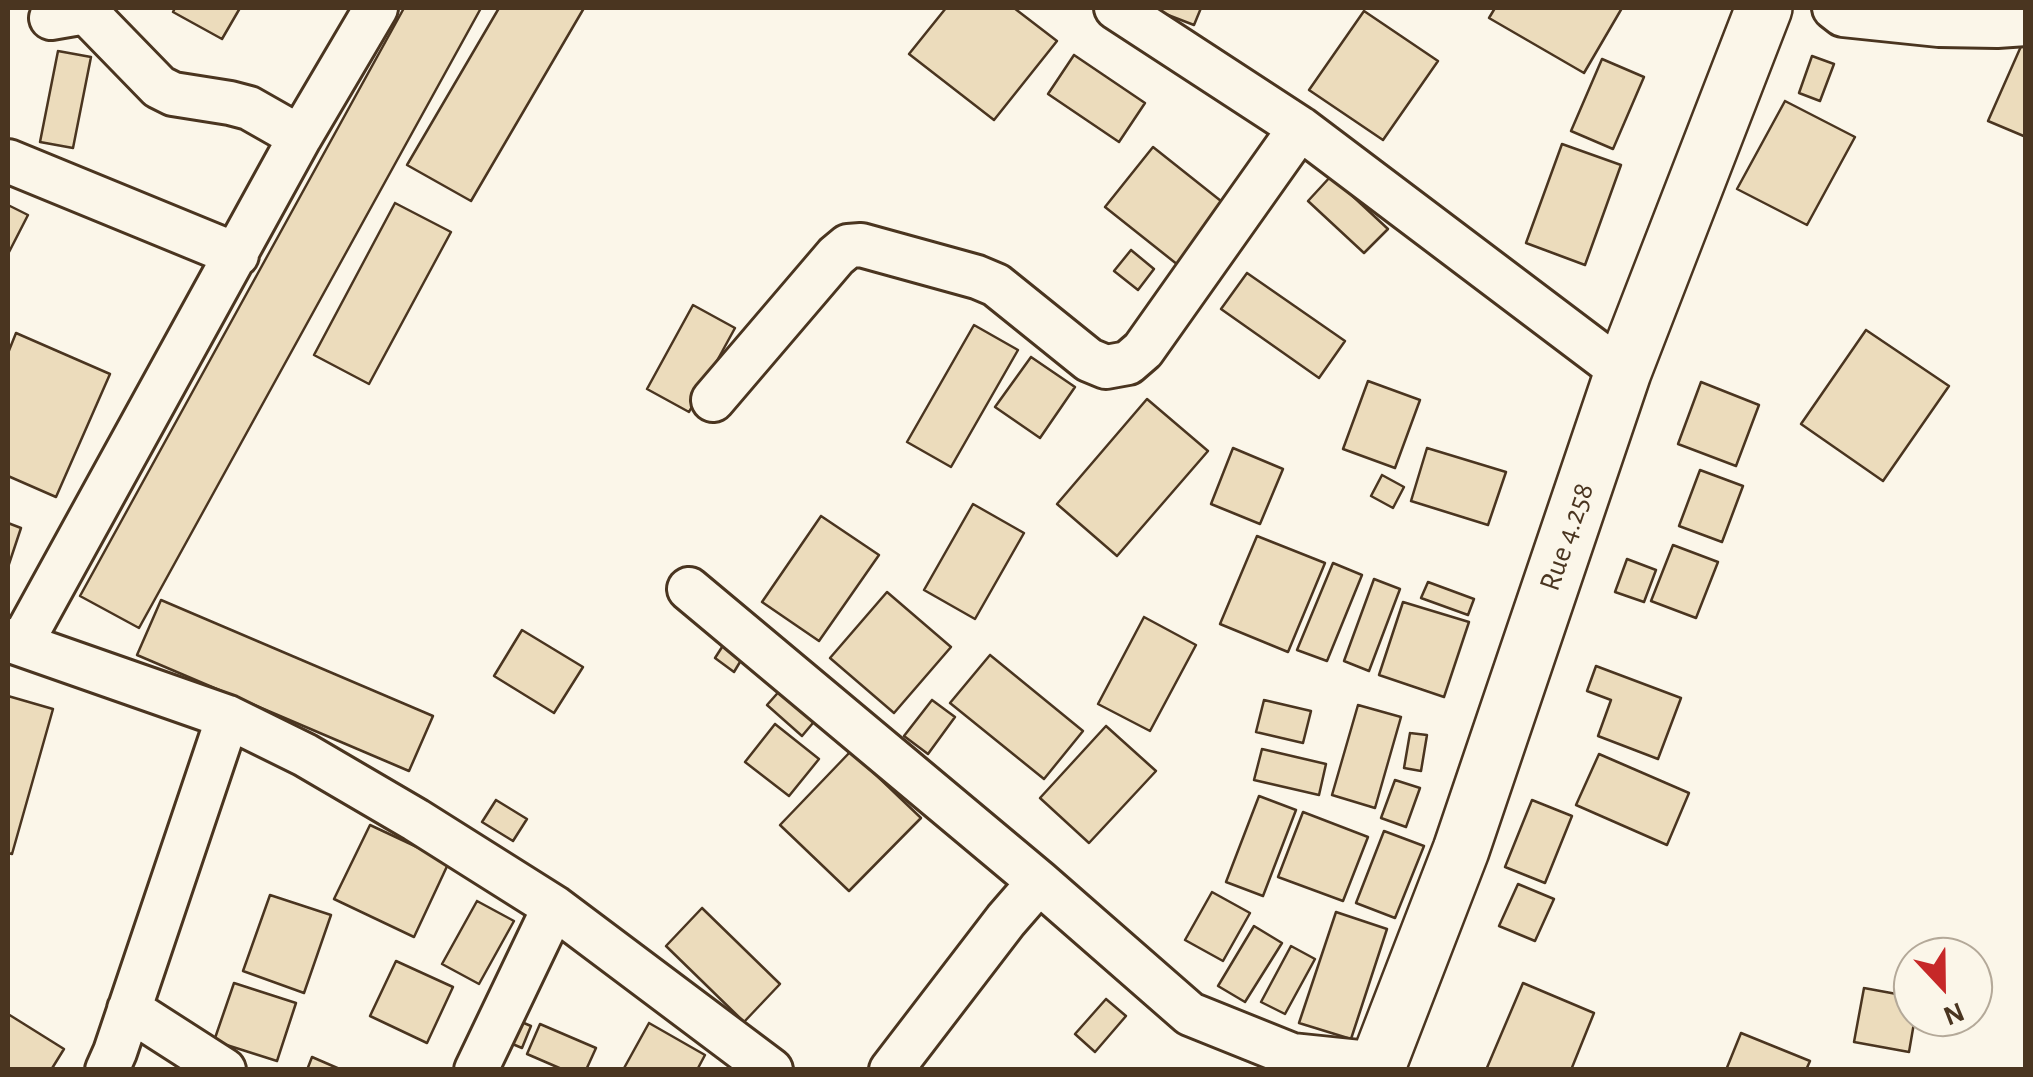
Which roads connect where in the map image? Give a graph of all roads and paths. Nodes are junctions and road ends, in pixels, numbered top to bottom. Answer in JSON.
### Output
{"nodes":[{"id":1,"x":376,"y":8,"type":"edge"},
{"id":2,"x":1116,"y":8,"type":"edge"},
{"id":3,"x":1764,"y":8,"type":"edge"},
{"id":4,"x":1834,"y":8,"type":"edge"},
{"id":5,"x":51,"y":18,"type":"dead end"},
{"id":6,"x":2026,"y":24,"type":"edge"},
{"id":7,"x":1300,"y":128,"type":"junction"},
{"id":8,"x":300,"y":137,"type":"junction"},
{"id":9,"x":8,"y":162,"type":"edge"},
{"id":10,"x":237,"y":254,"type":"junction"},
{"id":11,"x":1623,"y":372,"type":"junction"},
{"id":12,"x":713,"y":400,"type":"dead end"},
{"id":13,"x":688,"y":589,"type":"dead end"},
{"id":14,"x":14,"y":642,"type":"edge"},
{"id":15,"x":228,"y":717,"type":"junction"},
{"id":16,"x":1040,"y":882,"type":"junction"},
{"id":17,"x":554,"y":907,"type":"junction"},
{"id":18,"x":129,"y":1009,"type":"junction"},
{"id":19,"x":1377,"y":1066,"type":"edge"},
{"id":20,"x":106,"y":1070,"type":"edge"},
{"id":21,"x":224,"y":1070,"type":"edge"},
{"id":22,"x":476,"y":1070,"type":"edge"},
{"id":23,"x":771,"y":1070,"type":"edge"},
{"id":24,"x":891,"y":1070,"type":"edge"}],
"edges":[{"from":1,"to":8,"type":"street"},
{"from":2,"to":7,"type":"street"},
{"from":3,"to":11,"type":"highway","name":"Rue 4.258"},
{"from":4,"to":6,"type":"street"},
{"from":5,"to":8,"type":"street"},
{"from":7,"to":11,"type":"street"},
{"from":7,"to":12,"type":"street"},
{"from":8,"to":10,"type":"street"},
{"from":9,"to":10,"type":"street"},
{"from":10,"to":14,"type":"street"},
{"from":11,"to":19,"type":"highway","name":"Rue 4.258"},
{"from":13,"to":16,"type":"street"},
{"from":14,"to":15,"type":"street"},
{"from":15,"to":17,"type":"street"},
{"from":15,"to":18,"type":"street"},
{"from":16,"to":19,"type":"street"},
{"from":16,"to":24,"type":"street"},
{"from":17,"to":22,"type":"street"},
{"from":17,"to":23,"type":"street"},
{"from":18,"to":20,"type":"street"},
{"from":18,"to":21,"type":"street"}]}
